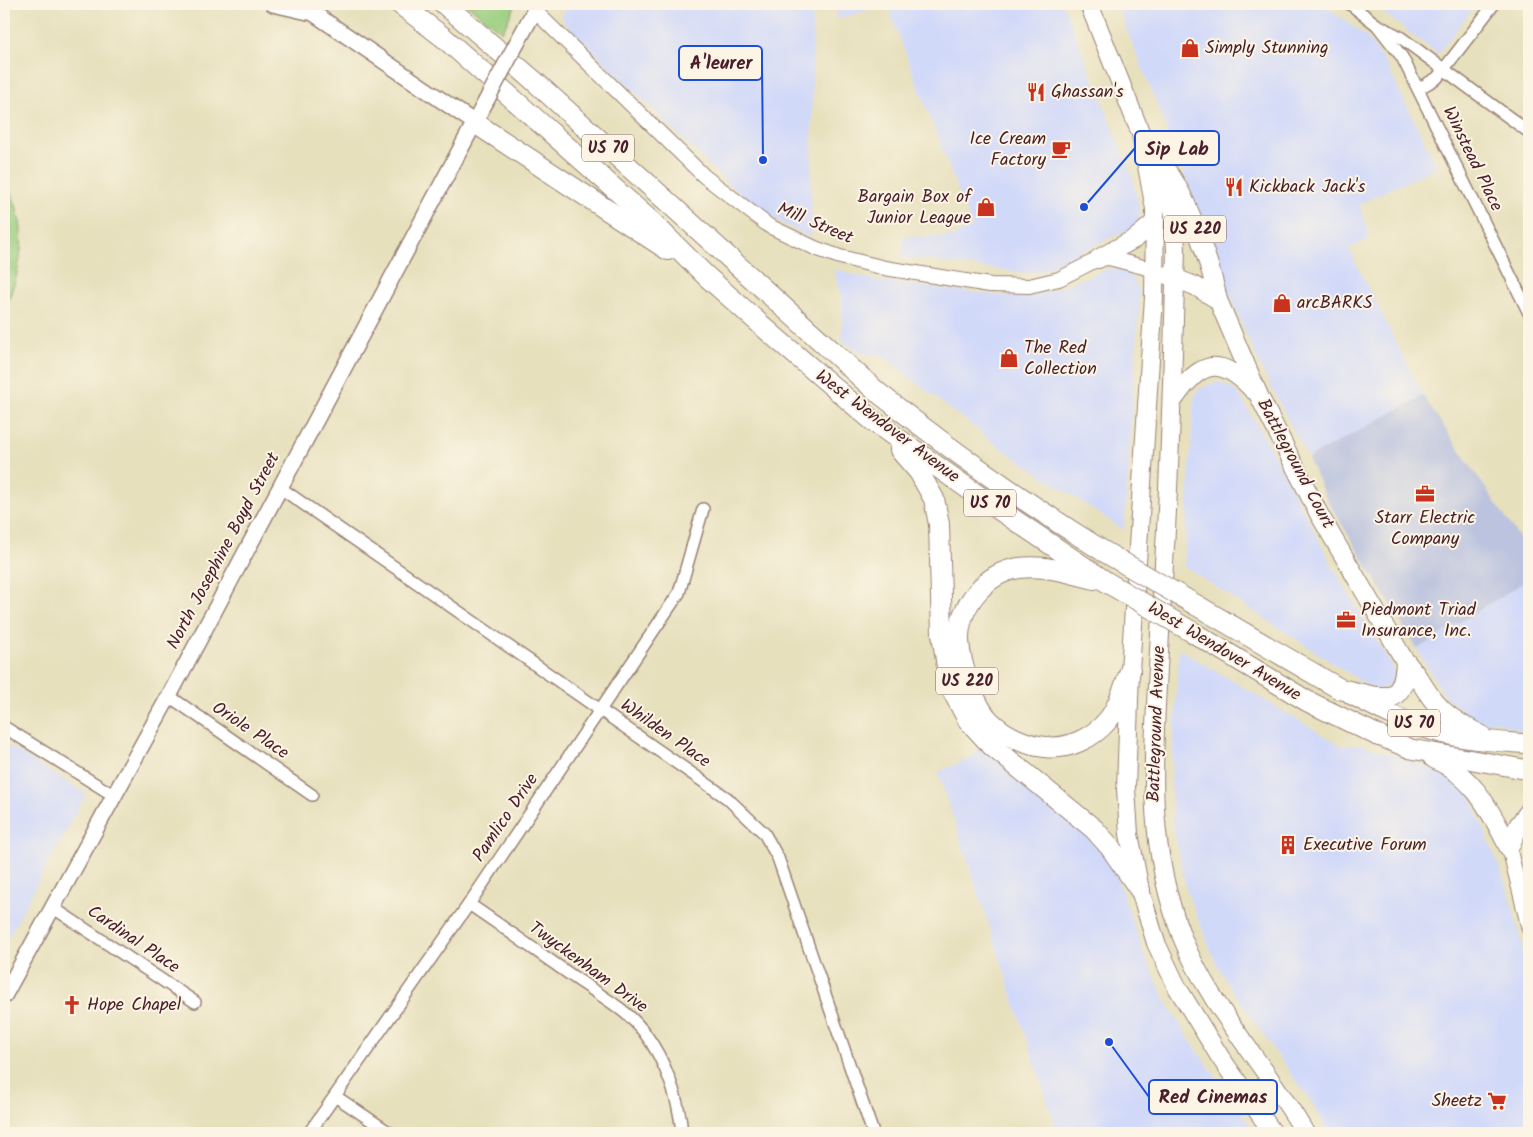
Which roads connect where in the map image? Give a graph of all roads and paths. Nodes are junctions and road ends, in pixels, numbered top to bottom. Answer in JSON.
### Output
{"nodes":[{"id":1,"x":273,"y":4,"type":"edge"},
{"id":2,"x":300,"y":4,"type":"edge"},
{"id":3,"x":400,"y":4,"type":"edge"},
{"id":4,"x":444,"y":4,"type":"edge"},
{"id":5,"x":1089,"y":4,"type":"edge"},
{"id":6,"x":1350,"y":4,"type":"edge"},
{"id":7,"x":1494,"y":4,"type":"edge"},
{"id":8,"x":536,"y":7,"type":"edge"},
{"id":9,"x":316,"y":15,"type":"junction"},
{"id":10,"x":1377,"y":25,"type":"junction"},
{"id":11,"x":1444,"y":70,"type":"junction"},
{"id":12,"x":1418,"y":89,"type":"junction"},
{"id":13,"x":475,"y":122,"type":"junction"},
{"id":14,"x":1529,"y":132,"type":"edge"},
{"id":15,"x":1141,"y":134,"type":"junction"},
{"id":16,"x":1162,"y":162,"type":"junction"},
{"id":17,"x":1155,"y":222,"type":"junction"},
{"id":18,"x":1098,"y":259,"type":"junction"},
{"id":19,"x":1154,"y":270,"type":"junction"},
{"id":20,"x":706,"y":274,"type":"junction"},
{"id":21,"x":1175,"y":278,"type":"junction"},
{"id":22,"x":1218,"y":300,"type":"junction"},
{"id":23,"x":1529,"y":313,"type":"edge"},
{"id":24,"x":1260,"y":398,"type":"junction"},
{"id":25,"x":1172,"y":402,"type":"junction"},
{"id":26,"x":873,"y":421,"type":"junction"},
{"id":27,"x":279,"y":487,"type":"junction"},
{"id":28,"x":703,"y":509,"type":"dead end"},
{"id":29,"x":1108,"y":583,"type":"junction"},
{"id":30,"x":1406,"y":664,"type":"junction"},
{"id":31,"x":1130,"y":671,"type":"junction"},
{"id":32,"x":1340,"y":688,"type":"junction"},
{"id":33,"x":169,"y":696,"type":"junction"},
{"id":34,"x":599,"y":710,"type":"junction"},
{"id":35,"x":4,"y":727,"type":"edge"},
{"id":36,"x":1379,"y":736,"type":"joint"},
{"id":37,"x":1494,"y":741,"type":"junction"},
{"id":38,"x":1529,"y":744,"type":"edge"},
{"id":39,"x":1411,"y":748,"type":"junction"},
{"id":40,"x":1529,"y":770,"type":"edge"},
{"id":41,"x":312,"y":794,"type":"dead end"},
{"id":42,"x":113,"y":795,"type":"junction"},
{"id":43,"x":1529,"y":812,"type":"edge"},
{"id":44,"x":1509,"y":848,"type":"junction"},
{"id":45,"x":1140,"y":890,"type":"junction"},
{"id":46,"x":470,"y":904,"type":"junction"},
{"id":47,"x":52,"y":907,"type":"junction"},
{"id":48,"x":1529,"y":929,"type":"edge"},
{"id":49,"x":4,"y":996,"type":"edge"},
{"id":50,"x":195,"y":1002,"type":"dead end"},
{"id":51,"x":335,"y":1096,"type":"junction"},
{"id":52,"x":309,"y":1133,"type":"edge"},
{"id":53,"x":390,"y":1133,"type":"edge"},
{"id":54,"x":682,"y":1133,"type":"edge"},
{"id":55,"x":873,"y":1133,"type":"edge"},
{"id":56,"x":1273,"y":1133,"type":"edge"},
{"id":57,"x":1305,"y":1133,"type":"edge"}],
"edges":[{"from":1,"to":9,"type":"main road"},
{"from":2,"to":9,"type":"main road"},
{"from":3,"to":20,"type":"highway","name":"West Wendover Avenue","number":"US 70"},
{"from":4,"to":32,"type":"highway","name":"West Wendover Avenue","number":"US 70","bridge":true},
{"from":5,"to":15,"type":"main road","name":"Battleground Avenue","number":"US 220"},
{"from":6,"to":10,"type":"street"},
{"from":7,"to":11,"type":"street"},
{"from":8,"to":13,"type":"main road","name":"North Josephine Boyd Street","bridge":true},
{"from":8,"to":18,"type":"street","name":"Mill Street"},
{"from":9,"to":13,"type":"main road"},
{"from":10,"to":11,"type":"street"},
{"from":10,"to":12,"type":"street","name":"Winstead Place"},
{"from":11,"to":12,"type":"street"},
{"from":11,"to":14,"type":"street"},
{"from":12,"to":23,"type":"street","name":"Winstead Place"},
{"from":13,"to":20,"type":"highway"},
{"from":13,"to":27,"type":"main road","name":"North Josephine Boyd Street"},
{"from":15,"to":16,"type":"main road","name":"Battleground Avenue","number":"US 220"},
{"from":15,"to":17,"type":"main road","name":"Battleground Avenue","number":"US 220"},
{"from":16,"to":21,"type":"main road","name":"Battleground Avenue"},
{"from":16,"to":22,"type":"main road","number":"US 220"},
{"from":17,"to":18,"type":"main road"},
{"from":17,"to":19,"type":"main road","name":"Battleground Avenue","number":"US 220"},
{"from":18,"to":19,"type":"street","name":"Mill Street"},
{"from":19,"to":21,"type":"main road"},
{"from":19,"to":31,"type":"main road","name":"Battleground Avenue","number":"US 220"},
{"from":20,"to":26,"type":"highway","name":"West Wendover Avenue","number":"US 70"},
{"from":21,"to":22,"type":"main road"},
{"from":21,"to":25,"type":"main road","name":"Battleground Avenue"},
{"from":22,"to":24,"type":"main road","name":"Battleground Court","number":"US 220"},
{"from":24,"to":25,"type":"main road"},
{"from":24,"to":30,"type":"main road","name":"Battleground Court","number":"US 220"},
{"from":25,"to":57,"type":"main road","name":"Battleground Avenue"},
{"from":26,"to":29,"type":"highway","name":"West Wendover Avenue","number":"US 70"},
{"from":26,"to":45,"type":"highway"},
{"from":27,"to":33,"type":"main road","name":"North Josephine Boyd Street"},
{"from":27,"to":34,"type":"street","name":"Whilden Place"},
{"from":28,"to":34,"type":"street","name":"Pamlico Drive"},
{"from":29,"to":31,"type":"highway","number":"US 220"},
{"from":29,"to":36,"type":"highway","name":"West Wendover Avenue","number":"US 70","bridge":true},
{"from":30,"to":32,"type":"highway"},
{"from":30,"to":37,"type":"highway","number":"US 220"},
{"from":31,"to":45,"type":"main road","name":"Battleground Avenue"},
{"from":32,"to":37,"type":"highway","name":"West Wendover Avenue","number":"US 70"},
{"from":33,"to":41,"type":"street","name":"Oriole Place"},
{"from":33,"to":42,"type":"main road","name":"North Josephine Boyd Street"},
{"from":34,"to":46,"type":"street","name":"Pamlico Drive"},
{"from":34,"to":55,"type":"street","name":"Whilden Place"},
{"from":35,"to":42,"type":"street"},
{"from":36,"to":39,"type":"highway","name":"West Wendover Avenue","number":"US 70"},
{"from":37,"to":38,"type":"highway","name":"West Wendover Avenue","number":"US 70"},
{"from":39,"to":40,"type":"highway","name":"West Wendover Avenue","number":"US 70"},
{"from":39,"to":44,"type":"highway"},
{"from":42,"to":47,"type":"main road","name":"North Josephine Boyd Street"},
{"from":43,"to":44,"type":"highway"},
{"from":44,"to":48,"type":"street"},
{"from":45,"to":56,"type":"main road","name":"Battleground Avenue"},
{"from":46,"to":51,"type":"street","name":"Pamlico Drive"},
{"from":46,"to":54,"type":"street","name":"Twyckenham Drive"},
{"from":47,"to":49,"type":"main road","name":"North Josephine Boyd Street"},
{"from":47,"to":50,"type":"street","name":"Cardinal Place"},
{"from":51,"to":52,"type":"street","name":"Pamlico Drive"},
{"from":51,"to":53,"type":"street"}]}
